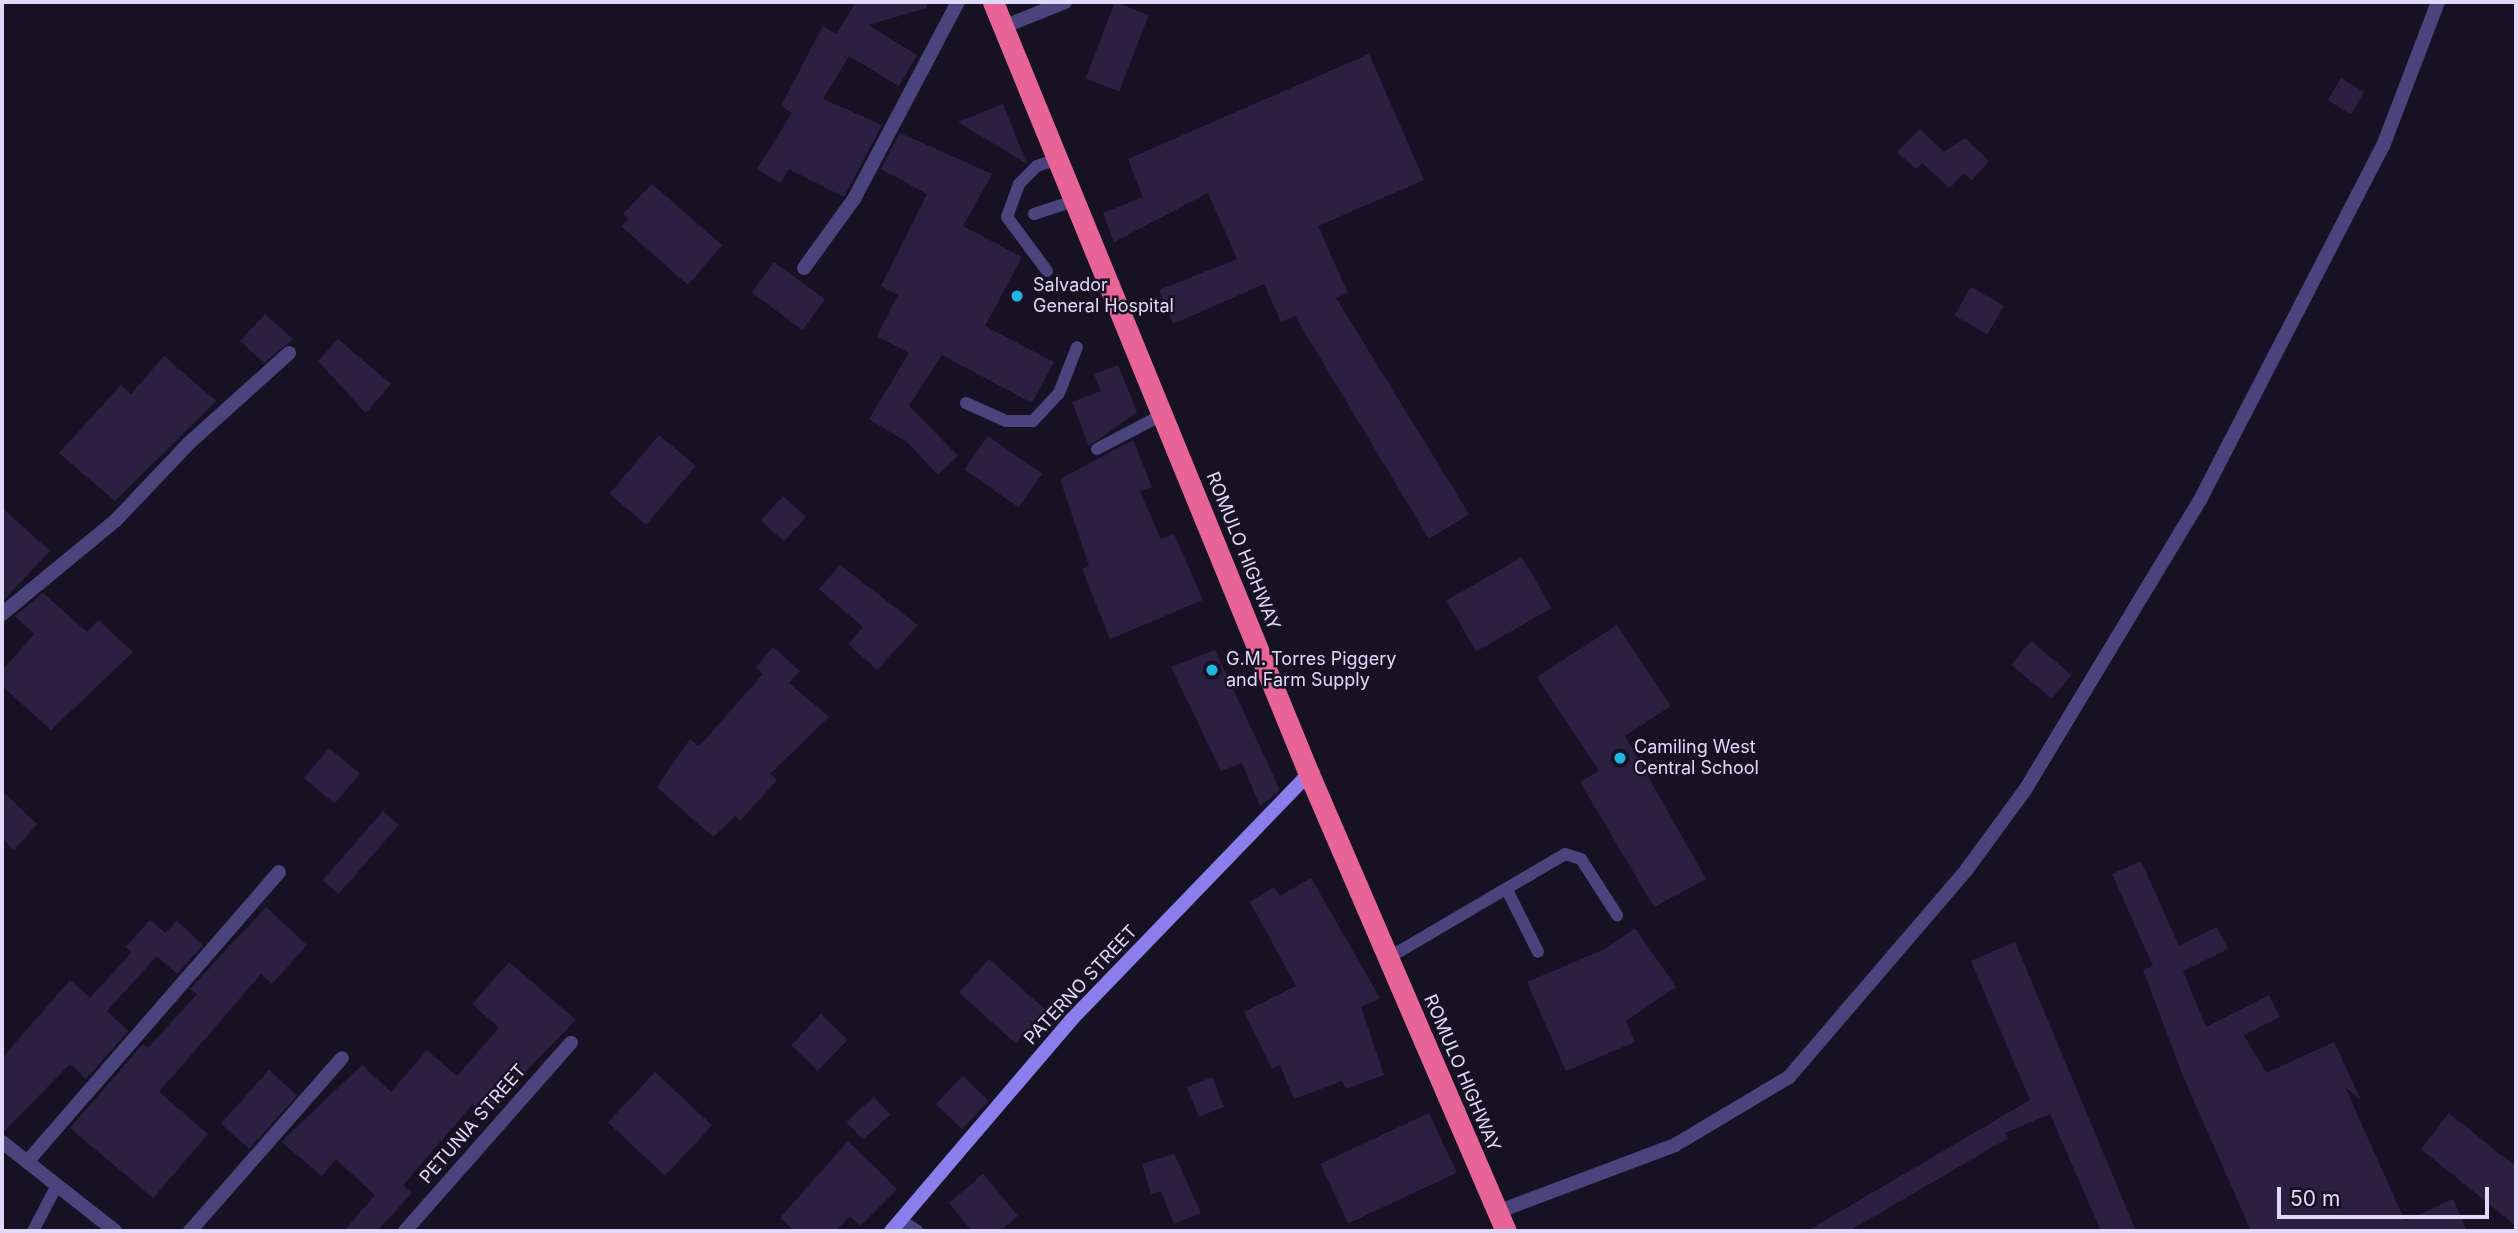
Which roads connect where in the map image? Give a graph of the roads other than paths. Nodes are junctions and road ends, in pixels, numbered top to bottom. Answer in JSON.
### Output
{"nodes":[{"id":1,"x":958,"y":2,"type":"edge"},
{"id":2,"x":993,"y":2,"type":"edge"},
{"id":3,"x":1065,"y":2,"type":"edge"},
{"id":4,"x":2438,"y":2,"type":"edge"},
{"id":5,"x":1003,"y":27,"type":"junction"},
{"id":6,"x":1057,"y":159,"type":"junction"},
{"id":7,"x":1074,"y":201,"type":"junction"},
{"id":8,"x":1034,"y":214,"type":"dead end"},
{"id":9,"x":804,"y":268,"type":"dead end"},
{"id":10,"x":1047,"y":271,"type":"dead end"},
{"id":11,"x":1077,"y":347,"type":"dead end"},
{"id":12,"x":289,"y":353,"type":"dead end"},
{"id":13,"x":966,"y":403,"type":"dead end"},
{"id":14,"x":1162,"y":415,"type":"junction"},
{"id":15,"x":1097,"y":449,"type":"dead end"},
{"id":16,"x":2,"y":614,"type":"edge"},
{"id":17,"x":1309,"y":774,"type":"junction"},
{"id":18,"x":279,"y":872,"type":"dead end"},
{"id":19,"x":1507,"y":890,"type":"junction"},
{"id":20,"x":1617,"y":915,"type":"dead end"},
{"id":21,"x":1538,"y":952,"type":"dead end"},
{"id":22,"x":1388,"y":958,"type":"junction"},
{"id":23,"x":571,"y":1043,"type":"dead end"},
{"id":24,"x":342,"y":1058,"type":"dead end"},
{"id":25,"x":2,"y":1142,"type":"edge"},
{"id":26,"x":27,"y":1162,"type":"junction"},
{"id":27,"x":57,"y":1185,"type":"junction"},
{"id":28,"x":1502,"y":1222,"type":"edge"},
{"id":29,"x":896,"y":1226,"type":"edge"},
{"id":30,"x":33,"y":1231,"type":"edge"},
{"id":31,"x":115,"y":1231,"type":"edge"},
{"id":32,"x":190,"y":1231,"type":"edge"},
{"id":33,"x":405,"y":1231,"type":"edge"},
{"id":34,"x":916,"y":1231,"type":"edge"}],
"edges":[{"from":1,"to":9,"type":"street"},
{"from":2,"to":5,"type":"highway","name":"ROMULO HIGHWAY"},
{"from":3,"to":5,"type":"street"},
{"from":4,"to":28,"type":"street"},
{"from":5,"to":6,"type":"highway","name":"ROMULO HIGHWAY"},
{"from":6,"to":7,"type":"highway","name":"ROMULO HIGHWAY"},
{"from":6,"to":10,"type":"lane"},
{"from":7,"to":8,"type":"lane"},
{"from":7,"to":14,"type":"highway","name":"ROMULO HIGHWAY"},
{"from":11,"to":13,"type":"lane"},
{"from":12,"to":16,"type":"street"},
{"from":14,"to":15,"type":"lane"},
{"from":14,"to":17,"type":"highway","name":"ROMULO HIGHWAY"},
{"from":17,"to":22,"type":"highway","name":"ROMULO HIGHWAY"},
{"from":17,"to":29,"type":"street","name":"PATERNO STREET"},
{"from":18,"to":26,"type":"street"},
{"from":19,"to":20,"type":"lane"},
{"from":19,"to":21,"type":"lane"},
{"from":19,"to":22,"type":"lane"},
{"from":22,"to":28,"type":"highway","name":"ROMULO HIGHWAY"},
{"from":23,"to":33,"type":"street","name":"PETUNIA STREET"},
{"from":24,"to":32,"type":"street"},
{"from":25,"to":26,"type":"street"},
{"from":26,"to":27,"type":"street"},
{"from":27,"to":30,"type":"lane"},
{"from":27,"to":31,"type":"street"},
{"from":29,"to":34,"type":"street"}]}
